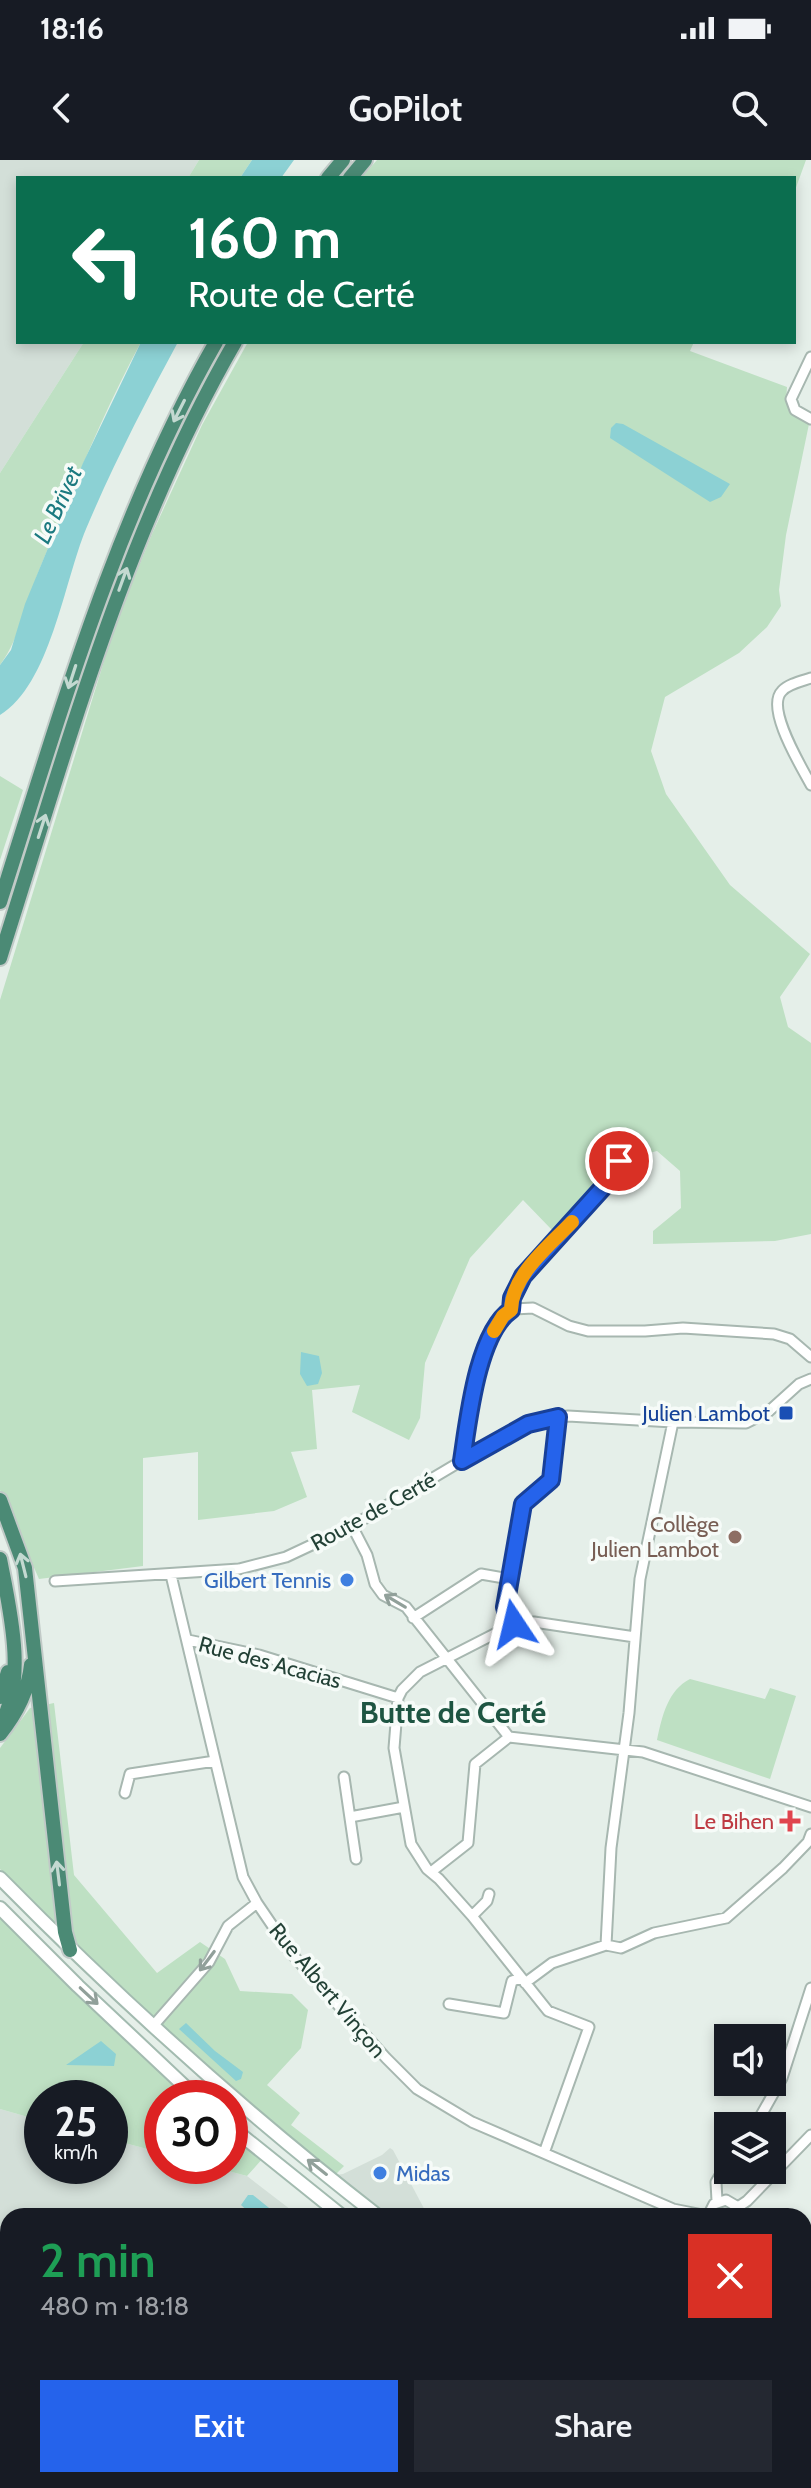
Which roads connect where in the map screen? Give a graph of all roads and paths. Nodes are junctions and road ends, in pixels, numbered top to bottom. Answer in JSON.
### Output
{"nodes":[{"id":1,"x":343,"y":160,"type":"edge"},
{"id":2,"x":365,"y":160,"type":"edge"},
{"id":3,"x":330,"y":176,"type":"edge"},
{"id":4,"x":352,"y":176,"type":"edge"},
{"id":5,"x":215,"y":344,"type":"edge"},
{"id":6,"x":234,"y":344,"type":"edge"},
{"id":7,"x":811,"y":357,"type":"edge"},
{"id":8,"x":811,"y":419,"type":"edge"},
{"id":9,"x":811,"y":678,"type":"edge"},
{"id":10,"x":811,"y":785,"type":"edge"},
{"id":11,"x":0,"y":902,"type":"edge"},
{"id":12,"x":0,"y":958,"type":"edge"},
{"id":13,"x":619,"y":1161,"type":"dead end"},
{"id":14,"x":511,"y":1310,"type":"junction"},
{"id":15,"x":811,"y":1357,"type":"edge"},
{"id":16,"x":811,"y":1379,"type":"edge"},
{"id":17,"x":558,"y":1417,"type":"junction"},
{"id":18,"x":673,"y":1422,"type":"junction"},
{"id":19,"x":462,"y":1461,"type":"junction"},
{"id":20,"x":0,"y":1500,"type":"edge"},
{"id":21,"x":352,"y":1526,"type":"junction"},
{"id":22,"x":0,"y":1559,"type":"edge"},
{"id":23,"x":171,"y":1575,"type":"junction"},
{"id":24,"x":510,"y":1579,"type":"junction"},
{"id":25,"x":55,"y":1581,"type":"dead end"},
{"id":26,"x":413,"y":1618,"type":"junction"},
{"id":27,"x":510,"y":1626,"type":"junction"},
{"id":28,"x":34,"y":1633,"type":"junction"},
{"id":29,"x":635,"y":1637,"type":"junction"},
{"id":30,"x":188,"y":1640,"type":"junction"},
{"id":31,"x":445,"y":1659,"type":"junction"},
{"id":32,"x":15,"y":1662,"type":"junction"},
{"id":33,"x":0,"y":1697,"type":"edge"},
{"id":34,"x":398,"y":1698,"type":"junction"},
{"id":35,"x":0,"y":1724,"type":"edge"},
{"id":36,"x":0,"y":1734,"type":"edge"},
{"id":37,"x":509,"y":1737,"type":"junction"},
{"id":38,"x":625,"y":1749,"type":"junction"},
{"id":39,"x":215,"y":1761,"type":"junction"},
{"id":40,"x":344,"y":1777,"type":"dead end"},
{"id":41,"x":125,"y":1793,"type":"dead end"},
{"id":42,"x":404,"y":1807,"type":"junction"},
{"id":43,"x":811,"y":1807,"type":"edge"},
{"id":44,"x":350,"y":1817,"type":"junction"},
{"id":45,"x":811,"y":1834,"type":"edge"},
{"id":46,"x":356,"y":1859,"type":"dead end"},
{"id":47,"x":431,"y":1872,"type":"junction"},
{"id":48,"x":0,"y":1878,"type":"edge"},
{"id":49,"x":489,"y":1894,"type":"dead end"},
{"id":50,"x":257,"y":1903,"type":"junction"},
{"id":51,"x":0,"y":1908,"type":"edge"},
{"id":52,"x":472,"y":1916,"type":"junction"},
{"id":53,"x":606,"y":1945,"type":"junction"},
{"id":54,"x":70,"y":1950,"type":"junction"},
{"id":55,"x":523,"y":1981,"type":"junction"},
{"id":56,"x":811,"y":1988,"type":"edge"},
{"id":57,"x":449,"y":2004,"type":"dead end"},
{"id":58,"x":153,"y":2026,"type":"junction"},
{"id":59,"x":178,"y":2080,"type":"edge"},
{"id":60,"x":763,"y":2112,"type":"edge"},
{"id":61,"x":811,"y":2135,"type":"edge"},
{"id":62,"x":248,"y":2140,"type":"edge"},
{"id":63,"x":544,"y":2153,"type":"junction"},
{"id":64,"x":716,"y":2184,"type":"edge"},
{"id":65,"x":717,"y":2201,"type":"junction"},
{"id":66,"x":332,"y":2208,"type":"edge"},
{"id":67,"x":368,"y":2208,"type":"edge"},
{"id":68,"x":671,"y":2208,"type":"edge"},
{"id":69,"x":711,"y":2208,"type":"edge"},
{"id":70,"x":735,"y":2208,"type":"edge"},
{"id":71,"x":742,"y":2208,"type":"edge"}],
"edges":[{"from":1,"to":3,"type":"highway"},
{"from":2,"to":4,"type":"highway"},
{"from":5,"to":11,"type":"highway","one_way":true},
{"from":12,"to":6,"type":"highway","one_way":true},
{"from":7,"to":8,"type":"street"},
{"from":9,"to":10,"type":"street"},
{"from":13,"to":14,"type":"street"},
{"from":14,"to":15,"type":"street"},
{"from":14,"to":19,"type":"street"},
{"from":16,"to":18,"type":"street","name":"Route de Certé"},
{"from":17,"to":18,"type":"street","name":"Route de Certé"},
{"from":17,"to":19,"type":"street","name":"Route de Certé"},
{"from":17,"to":24,"type":"street"},
{"from":18,"to":29,"type":"street"},
{"from":19,"to":21,"type":"street","name":"Route de Certé"},
{"from":28,"to":20,"type":"highway","one_way":true},
{"from":21,"to":23,"type":"street","name":"Route de Certé"},
{"from":26,"to":21,"type":"street","one_way":true},
{"from":22,"to":32,"type":"highway"},
{"from":23,"to":25,"type":"street","name":"Route de Certé"},
{"from":23,"to":30,"type":"street","name":"Rue Albert Vinçon"},
{"from":24,"to":26,"type":"street"},
{"from":24,"to":27,"type":"street"},
{"from":26,"to":31,"type":"street"},
{"from":27,"to":29,"type":"street"},
{"from":27,"to":31,"type":"street"},
{"from":28,"to":36,"type":"highway"},
{"from":54,"to":28,"type":"highway","one_way":true},
{"from":29,"to":38,"type":"street"},
{"from":30,"to":34,"type":"street","name":"Rue des Acacias"},
{"from":30,"to":39,"type":"street","name":"Rue Albert Vinçon"},
{"from":31,"to":34,"type":"street"},
{"from":31,"to":37,"type":"street"},
{"from":32,"to":33,"type":"highway"},
{"from":32,"to":35,"type":"highway"},
{"from":34,"to":42,"type":"street"},
{"from":37,"to":38,"type":"street"},
{"from":37,"to":47,"type":"street"},
{"from":38,"to":43,"type":"street"},
{"from":38,"to":53,"type":"street"},
{"from":39,"to":41,"type":"street"},
{"from":39,"to":50,"type":"street","name":"Rue Albert Vinçon"},
{"from":40,"to":44,"type":"street"},
{"from":42,"to":44,"type":"street"},
{"from":42,"to":47,"type":"street"},
{"from":44,"to":46,"type":"street"},
{"from":45,"to":53,"type":"street"},
{"from":47,"to":52,"type":"street"},
{"from":48,"to":54,"type":"main road"},
{"from":49,"to":52,"type":"street"},
{"from":50,"to":58,"type":"street","one_way":true},
{"from":50,"to":63,"type":"street","name":"Rue Albert Vinçon"},
{"from":51,"to":59,"type":"main road","one_way":true},
{"from":52,"to":55,"type":"street"},
{"from":53,"to":55,"type":"street"},
{"from":54,"to":58,"type":"main road"},
{"from":55,"to":57,"type":"street"},
{"from":55,"to":63,"type":"street"},
{"from":56,"to":60,"type":"street"},
{"from":67,"to":58,"type":"main road","one_way":true},
{"from":61,"to":71,"type":"street"},
{"from":62,"to":66,"type":"main road"},
{"from":63,"to":68,"type":"street","name":"Rue Albert Vinçon"},
{"from":64,"to":65,"type":"street"},
{"from":65,"to":69,"type":"street"},
{"from":65,"to":70,"type":"street"}]}
